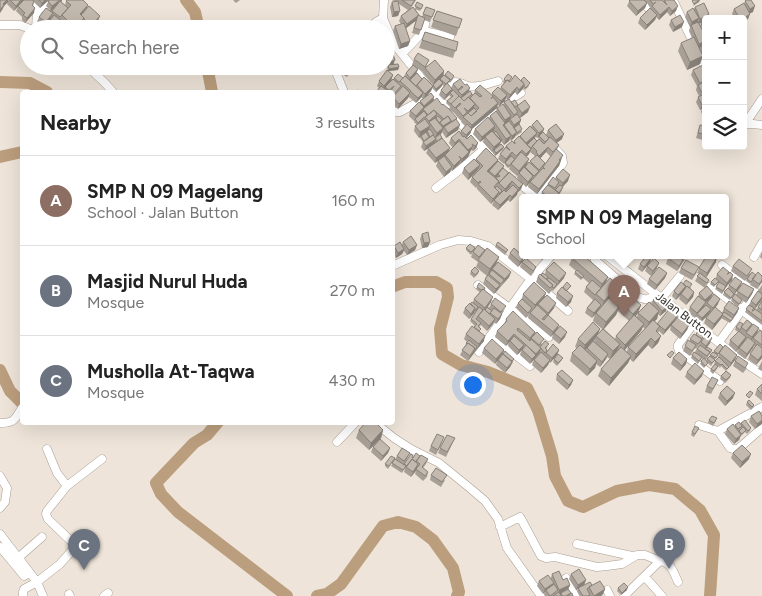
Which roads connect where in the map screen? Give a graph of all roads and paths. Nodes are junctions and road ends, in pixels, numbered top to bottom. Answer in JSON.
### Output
{"nodes":[{"id":1,"x":29,"y":0,"type":"edge"},
{"id":2,"x":52,"y":0,"type":"edge"},
{"id":3,"x":384,"y":0,"type":"edge"},
{"id":4,"x":641,"y":0,"type":"edge"},
{"id":5,"x":674,"y":0,"type":"edge"},
{"id":6,"x":650,"y":10,"type":"edge"},
{"id":7,"x":37,"y":11,"type":"junction"},
{"id":8,"x":383,"y":18,"type":"joint"},
{"id":9,"x":36,"y":20,"type":"edge"},
{"id":10,"x":380,"y":20,"type":"edge"},
{"id":11,"x":0,"y":25,"type":"edge"},
{"id":12,"x":20,"y":25,"type":"edge"},
{"id":13,"x":450,"y":37,"type":"edge"},
{"id":14,"x":395,"y":45,"type":"edge"},
{"id":15,"x":402,"y":54,"type":"junction"},
{"id":16,"x":702,"y":61,"type":"edge"},
{"id":17,"x":97,"y":75,"type":"edge"},
{"id":18,"x":337,"y":75,"type":"edge"},
{"id":19,"x":498,"y":81,"type":"dead end"},
{"id":20,"x":111,"y":90,"type":"edge"},
{"id":21,"x":343,"y":90,"type":"edge"},
{"id":22,"x":521,"y":93,"type":"edge"},
{"id":23,"x":435,"y":94,"type":"junction"},
{"id":24,"x":762,"y":100,"type":"edge"},
{"id":25,"x":395,"y":112,"type":"edge"},
{"id":26,"x":747,"y":120,"type":"edge"},
{"id":27,"x":747,"y":124,"type":"edge"},
{"id":28,"x":762,"y":125,"type":"edge"},
{"id":29,"x":469,"y":132,"type":"junction"},
{"id":30,"x":546,"y":137,"type":"edge"},
{"id":31,"x":484,"y":149,"type":"junction"},
{"id":32,"x":500,"y":154,"type":"edge"},
{"id":33,"x":509,"y":175,"type":"edge"},
{"id":34,"x":436,"y":188,"type":"dead end"},
{"id":35,"x":532,"y":194,"type":"edge"},
{"id":36,"x":538,"y":194,"type":"edge"},
{"id":37,"x":762,"y":243,"type":"edge"},
{"id":38,"x":754,"y":257,"type":"dead end"},
{"id":39,"x":548,"y":259,"type":"edge"},
{"id":40,"x":595,"y":259,"type":"edge"},
{"id":41,"x":611,"y":259,"type":"edge"},
{"id":42,"x":395,"y":265,"type":"edge"},
{"id":43,"x":722,"y":265,"type":"edge"},
{"id":44,"x":680,"y":276,"type":"dead end"},
{"id":45,"x":531,"y":279,"type":"junction"},
{"id":46,"x":478,"y":285,"type":"edge"},
{"id":47,"x":711,"y":286,"type":"edge"},
{"id":48,"x":754,"y":291,"type":"junction"},
{"id":49,"x":659,"y":296,"type":"junction"},
{"id":50,"x":762,"y":297,"type":"edge"},
{"id":51,"x":510,"y":308,"type":"junction"},
{"id":52,"x":568,"y":311,"type":"dead end"},
{"id":53,"x":742,"y":311,"type":"junction"},
{"id":54,"x":694,"y":323,"type":"junction"},
{"id":55,"x":762,"y":326,"type":"edge"},
{"id":56,"x":490,"y":336,"type":"junction"},
{"id":57,"x":549,"y":337,"type":"dead end"},
{"id":58,"x":719,"y":342,"type":"junction"},
{"id":59,"x":479,"y":352,"type":"dead end"},
{"id":60,"x":762,"y":361,"type":"edge"},
{"id":61,"x":530,"y":366,"type":"dead end"},
{"id":62,"x":759,"y":372,"type":"edge"},
{"id":63,"x":720,"y":381,"type":"edge"},
{"id":64,"x":762,"y":407,"type":"edge"},
{"id":65,"x":20,"y":411,"type":"edge"},
{"id":66,"x":0,"y":423,"type":"edge"},
{"id":67,"x":353,"y":425,"type":"edge"},
{"id":68,"x":378,"y":425,"type":"edge"},
{"id":69,"x":699,"y":425,"type":"dead end"},
{"id":70,"x":762,"y":428,"type":"edge"},
{"id":71,"x":718,"y":431,"type":"junction"},
{"id":72,"x":337,"y":442,"type":"dead end"},
{"id":73,"x":47,"y":449,"type":"dead end"},
{"id":74,"x":102,"y":459,"type":"dead end"},
{"id":75,"x":0,"y":476,"type":"edge"},
{"id":76,"x":67,"y":486,"type":"junction"},
{"id":77,"x":0,"y":508,"type":"edge"},
{"id":78,"x":500,"y":527,"type":"junction"},
{"id":79,"x":0,"y":534,"type":"edge"},
{"id":80,"x":42,"y":537,"type":"dead end"},
{"id":81,"x":577,"y":544,"type":"dead end"},
{"id":82,"x":0,"y":547,"type":"edge"},
{"id":83,"x":632,"y":556,"type":"junction"},
{"id":84,"x":18,"y":558,"type":"junction"},
{"id":85,"x":660,"y":561,"type":"junction"},
{"id":86,"x":30,"y":572,"type":"junction"},
{"id":87,"x":645,"y":577,"type":"junction"},
{"id":88,"x":566,"y":578,"type":"edge"},
{"id":89,"x":37,"y":582,"type":"junction"},
{"id":90,"x":678,"y":582,"type":"dead end"},
{"id":91,"x":23,"y":596,"type":"edge"},
{"id":92,"x":43,"y":596,"type":"edge"},
{"id":93,"x":541,"y":596,"type":"edge"},
{"id":94,"x":575,"y":596,"type":"edge"},
{"id":95,"x":624,"y":596,"type":"edge"},
{"id":96,"x":662,"y":596,"type":"edge"}],
"edges":[{"from":1,"to":7,"type":"street"},
{"from":2,"to":7,"type":"street"},
{"from":3,"to":8,"type":"street"},
{"from":4,"to":6,"type":"street"},
{"from":5,"to":16,"type":"street"},
{"from":7,"to":9,"type":"street"},
{"from":8,"to":10,"type":"street"},
{"from":11,"to":12,"type":"street"},
{"from":13,"to":15,"type":"street"},
{"from":14,"to":15,"type":"street"},
{"from":15,"to":23,"type":"street"},
{"from":17,"to":20,"type":"street"},
{"from":18,"to":21,"type":"street"},
{"from":19,"to":23,"type":"street"},
{"from":22,"to":29,"type":"street"},
{"from":23,"to":25,"type":"street"},
{"from":23,"to":29,"type":"street"},
{"from":24,"to":26,"type":"street"},
{"from":27,"to":28,"type":"street"},
{"from":29,"to":31,"type":"street"},
{"from":30,"to":36,"type":"street"},
{"from":31,"to":32,"type":"street"},
{"from":31,"to":34,"type":"street"},
{"from":33,"to":35,"type":"street"},
{"from":37,"to":38,"type":"street"},
{"from":39,"to":45,"type":"street"},
{"from":40,"to":49,"type":"street"},
{"from":41,"to":49,"type":"street","name":"Jalan Button"},
{"from":42,"to":45,"type":"street"},
{"from":43,"to":48,"type":"street"},
{"from":44,"to":49,"type":"street"},
{"from":45,"to":51,"type":"street"},
{"from":45,"to":52,"type":"street"},
{"from":46,"to":51,"type":"street"},
{"from":47,"to":53,"type":"street"},
{"from":48,"to":50,"type":"street"},
{"from":48,"to":53,"type":"street"},
{"from":49,"to":54,"type":"street","name":"Jalan Button"},
{"from":51,"to":56,"type":"street"},
{"from":51,"to":57,"type":"street"},
{"from":53,"to":55,"type":"street"},
{"from":53,"to":58,"type":"street"},
{"from":54,"to":58,"type":"street","name":"Jalan Button"},
{"from":54,"to":63,"type":"street"},
{"from":56,"to":59,"type":"street"},
{"from":56,"to":61,"type":"street"},
{"from":58,"to":62,"type":"street","name":"Jalan Button"},
{"from":60,"to":62,"type":"street"},
{"from":64,"to":71,"type":"street"},
{"from":65,"to":66,"type":"street"},
{"from":67,"to":72,"type":"street"},
{"from":68,"to":78,"type":"street"},
{"from":69,"to":71,"type":"street"},
{"from":70,"to":71,"type":"street"},
{"from":73,"to":76,"type":"street"},
{"from":74,"to":76,"type":"street"},
{"from":75,"to":77,"type":"street"},
{"from":76,"to":89,"type":"street"},
{"from":78,"to":83,"type":"street"},
{"from":78,"to":93,"type":"street"},
{"from":79,"to":84,"type":"street"},
{"from":80,"to":84,"type":"street"},
{"from":81,"to":83,"type":"street"},
{"from":82,"to":86,"type":"street"},
{"from":83,"to":85,"type":"street"},
{"from":84,"to":86,"type":"street"},
{"from":85,"to":87,"type":"street"},
{"from":85,"to":90,"type":"street"},
{"from":86,"to":89,"type":"street"},
{"from":87,"to":95,"type":"street"},
{"from":87,"to":96,"type":"street"},
{"from":88,"to":94,"type":"street"},
{"from":89,"to":91,"type":"street"},
{"from":89,"to":92,"type":"street"}]}
